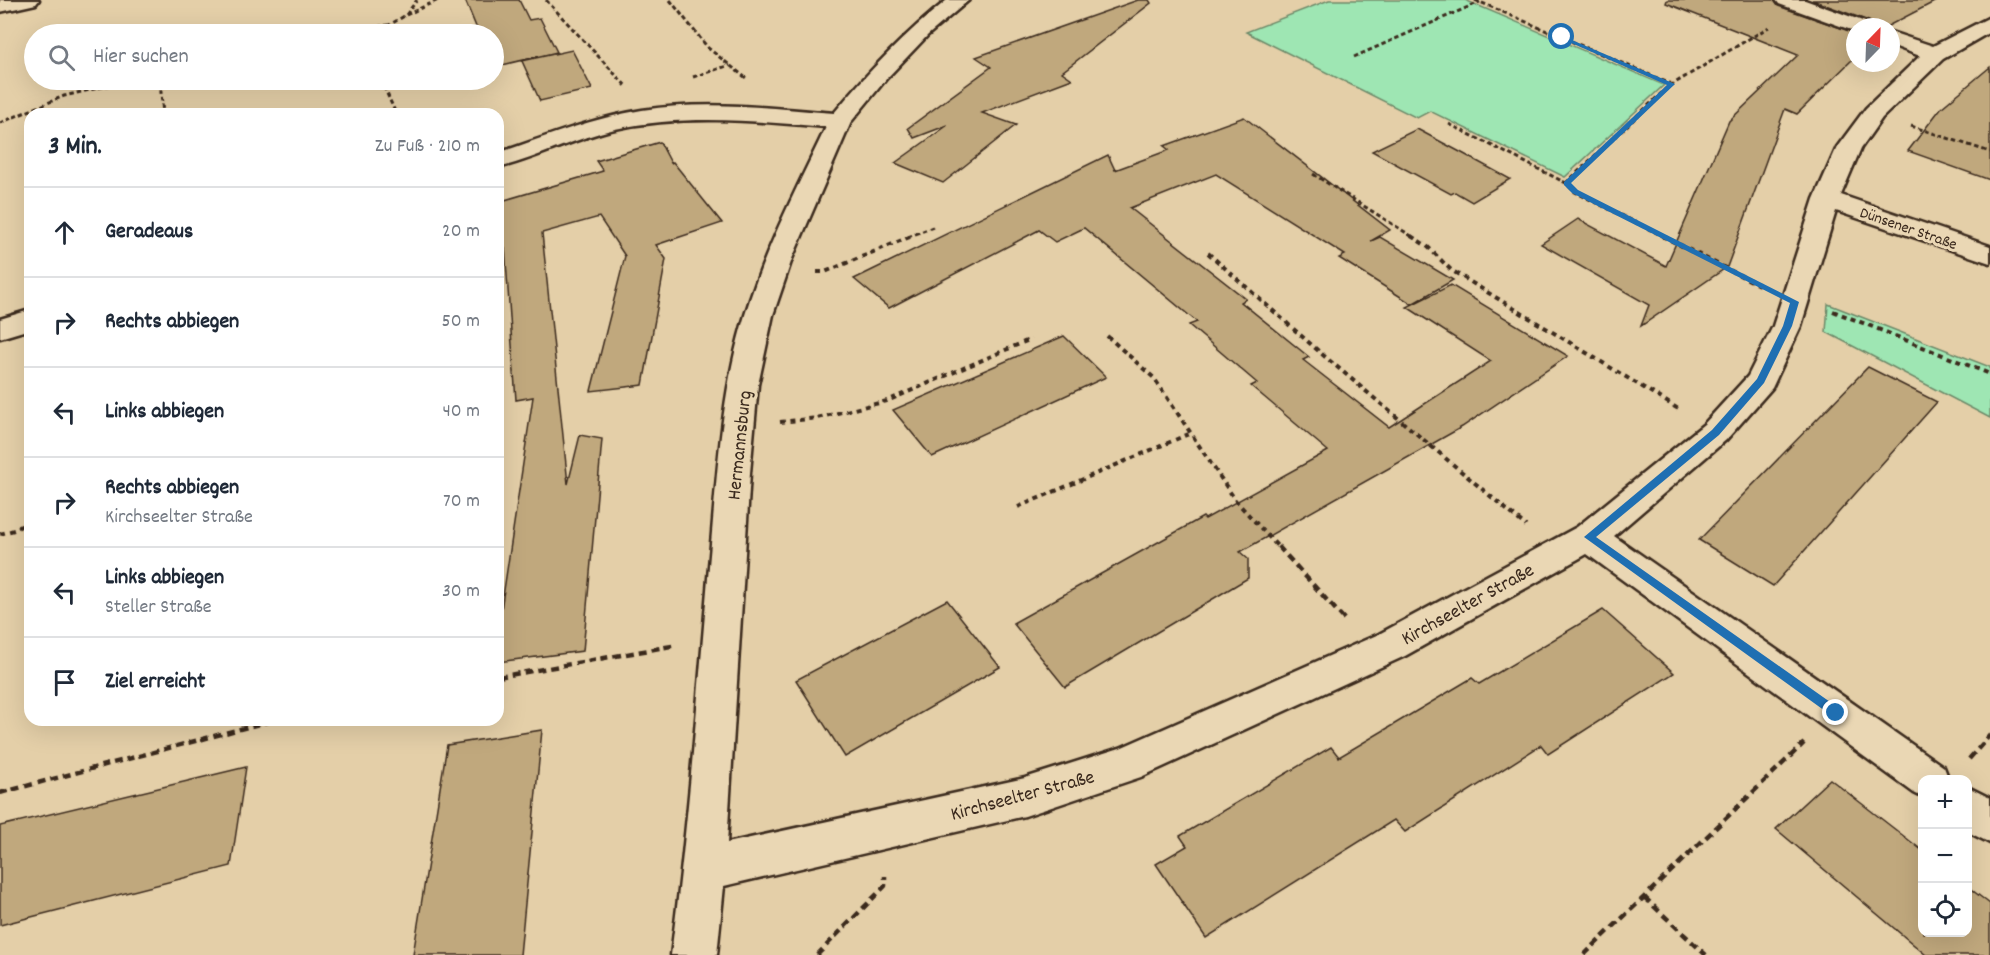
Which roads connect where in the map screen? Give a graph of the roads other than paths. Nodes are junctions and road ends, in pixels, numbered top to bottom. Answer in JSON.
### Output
{"nodes":[{"id":1,"x":29,"y":0,"type":"edge"},
{"id":2,"x":959,"y":0,"type":"edge"},
{"id":3,"x":1795,"y":3,"type":"edge"},
{"id":4,"x":0,"y":6,"type":"edge"},
{"id":5,"x":1846,"y":22,"type":"edge"},
{"id":6,"x":1990,"y":23,"type":"edge"},
{"id":7,"x":1900,"y":41,"type":"edge"},
{"id":8,"x":1935,"y":54,"type":"junction"},
{"id":9,"x":840,"y":121,"type":"junction"},
{"id":10,"x":504,"y":159,"type":"edge"},
{"id":11,"x":1827,"y":199,"type":"junction"},
{"id":12,"x":1990,"y":255,"type":"edge"},
{"id":13,"x":24,"y":321,"type":"edge"},
{"id":14,"x":0,"y":329,"type":"edge"},
{"id":15,"x":1574,"y":545,"type":"junction"},
{"id":16,"x":1922,"y":775,"type":"edge"},
{"id":17,"x":1972,"y":810,"type":"edge"},
{"id":18,"x":1990,"y":823,"type":"edge"},
{"id":19,"x":705,"y":869,"type":"junction"},
{"id":20,"x":693,"y":955,"type":"edge"}],
"edges":[{"from":1,"to":4,"type":"street"},
{"from":2,"to":9,"type":"street","name":"Hermannsburg"},
{"from":3,"to":5,"type":"street"},
{"from":6,"to":8,"type":"street","name":"Kirchseelter Straße"},
{"from":7,"to":8,"type":"street"},
{"from":8,"to":11,"type":"street","name":"Kirchseelter Straße"},
{"from":9,"to":10,"type":"street"},
{"from":9,"to":19,"type":"street","name":"Hermannsburg"},
{"from":11,"to":12,"type":"street","name":"Dünsener Straße"},
{"from":11,"to":15,"type":"street","name":"Kirchseelter Straße"},
{"from":13,"to":14,"type":"street"},
{"from":15,"to":16,"type":"street"},
{"from":15,"to":19,"type":"street","name":"Kirchseelter Straße"},
{"from":17,"to":18,"type":"street"},
{"from":19,"to":20,"type":"street","name":"Hermannsburg"}]}
